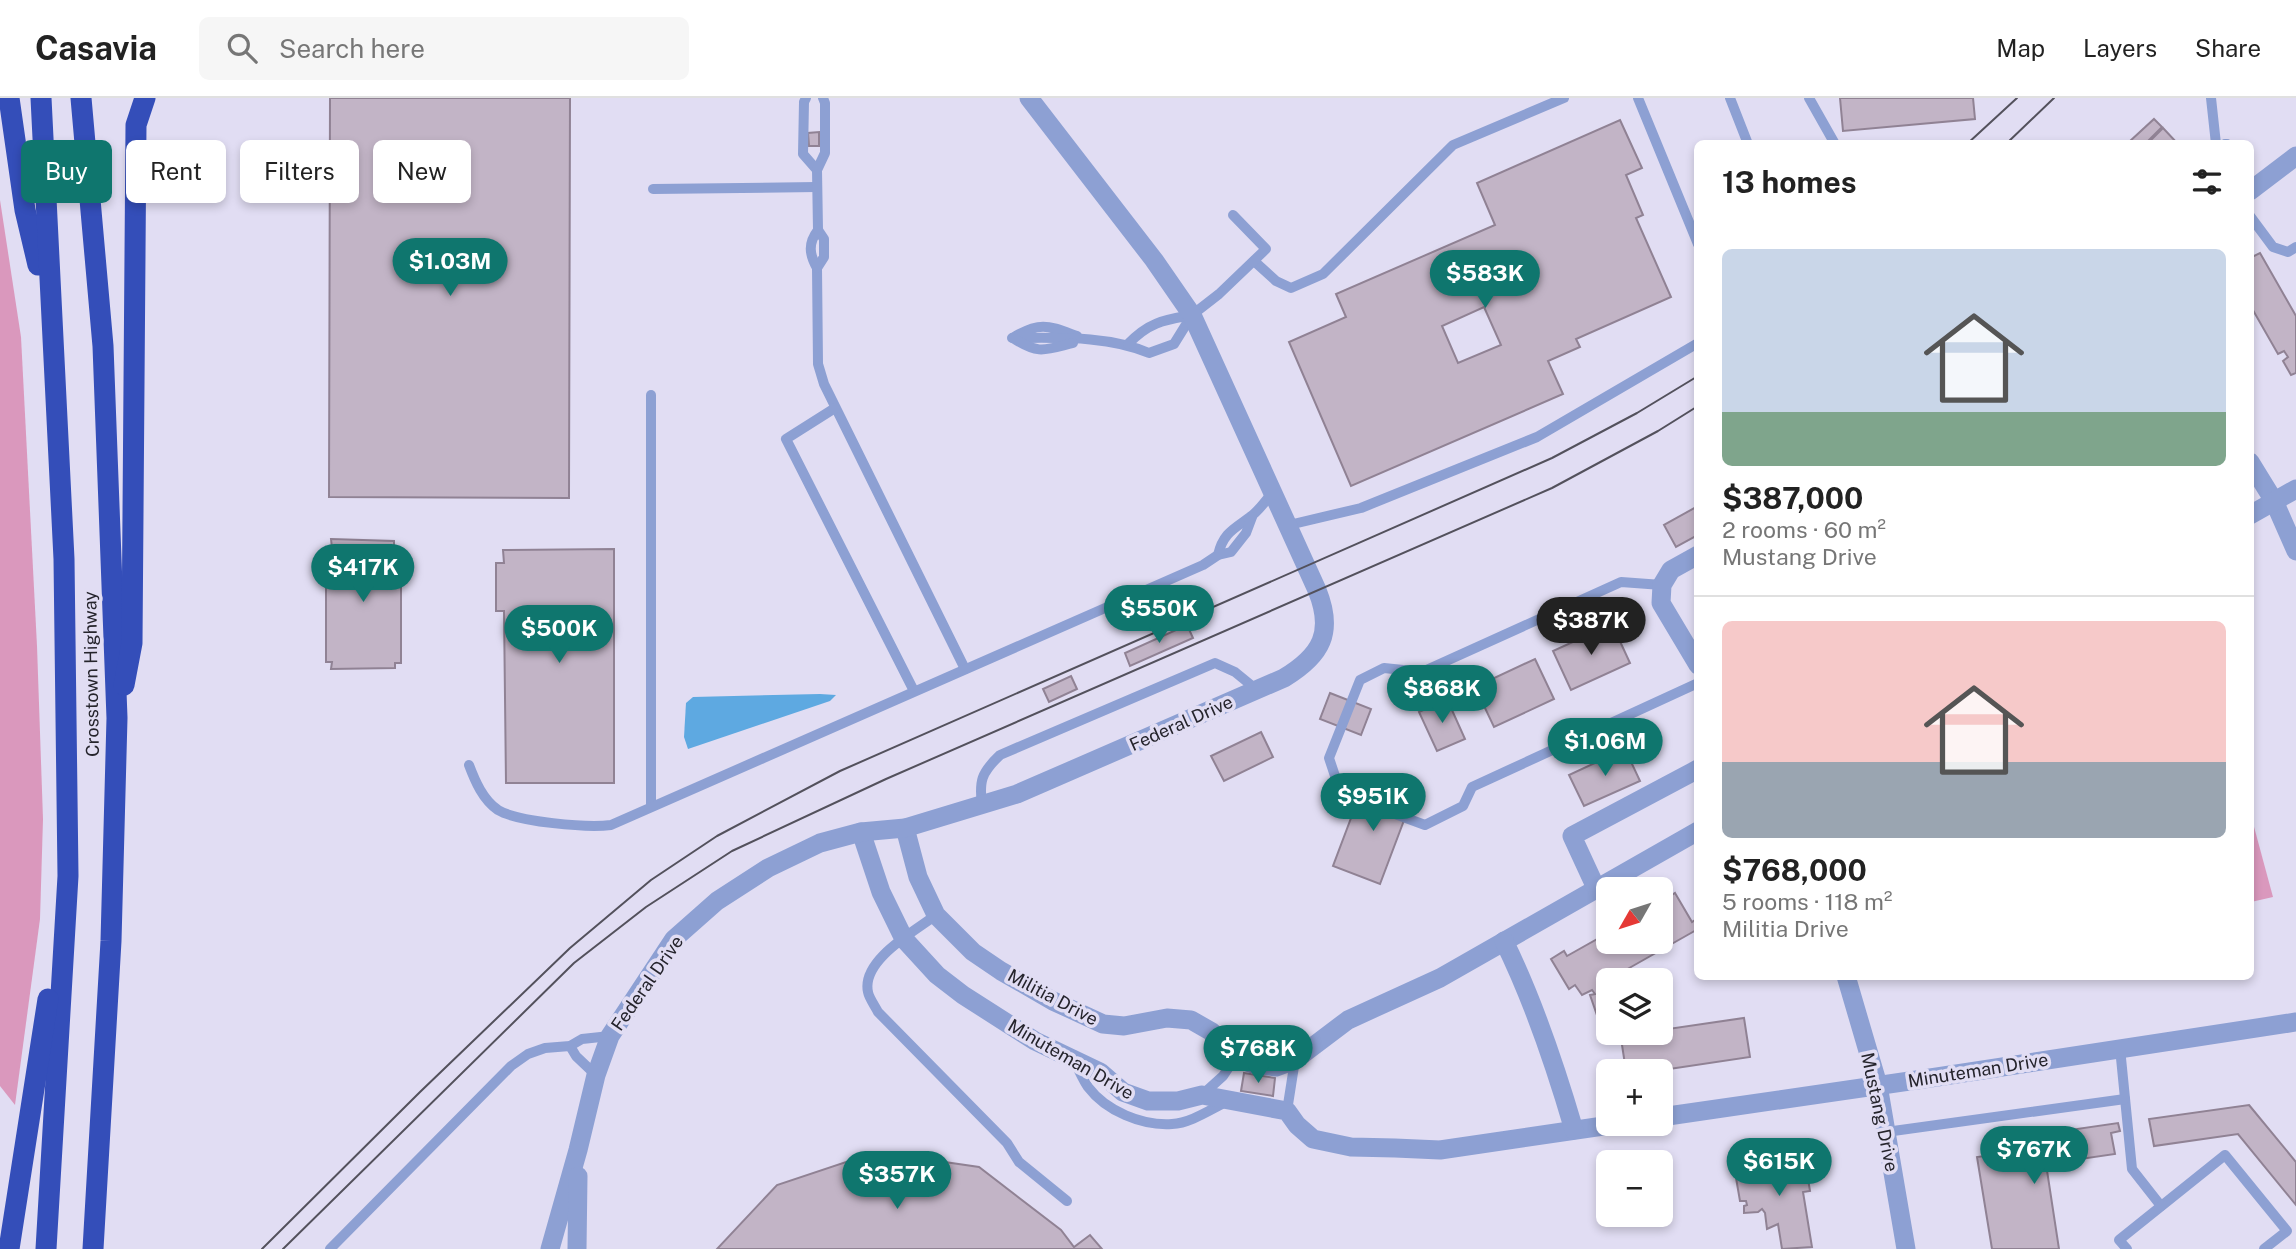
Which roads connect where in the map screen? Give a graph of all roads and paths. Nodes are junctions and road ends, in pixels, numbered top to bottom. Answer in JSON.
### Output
{"nodes":[{"id":1,"x":9,"y":98,"type":"edge"},
{"id":2,"x":39,"y":98,"type":"edge"},
{"id":3,"x":81,"y":98,"type":"edge"},
{"id":4,"x":145,"y":98,"type":"edge"},
{"id":5,"x":806,"y":98,"type":"edge"},
{"id":6,"x":823,"y":98,"type":"edge"},
{"id":7,"x":1029,"y":98,"type":"edge"},
{"id":8,"x":1564,"y":98,"type":"edge"},
{"id":9,"x":1638,"y":98,"type":"edge"},
{"id":10,"x":1730,"y":98,"type":"edge"},
{"id":11,"x":1809,"y":98,"type":"edge"},
{"id":12,"x":2211,"y":98,"type":"edge"},
{"id":13,"x":1746,"y":140,"type":"edge"},
{"id":14,"x":1833,"y":140,"type":"edge"},
{"id":15,"x":2216,"y":140,"type":"edge"},
{"id":16,"x":2296,"y":156,"type":"edge"},
{"id":17,"x":817,"y":170,"type":"junction"},
{"id":18,"x":2254,"y":182,"type":"edge"},
{"id":19,"x":817,"y":187,"type":"junction"},
{"id":20,"x":653,"y":189,"type":"dead end"},
{"id":21,"x":1233,"y":215,"type":"dead end"},
{"id":22,"x":2254,"y":221,"type":"edge"},
{"id":23,"x":1694,"y":234,"type":"edge"},
{"id":24,"x":2296,"y":247,"type":"edge"},
{"id":25,"x":1254,"y":261,"type":"junction"},
{"id":26,"x":50,"y":315,"type":"junction"},
{"id":27,"x":1192,"y":315,"type":"junction"},
{"id":28,"x":1086,"y":339,"type":"junction"},
{"id":29,"x":1128,"y":344,"type":"junction"},
{"id":30,"x":1694,"y":345,"type":"edge"},
{"id":31,"x":651,"y":395,"type":"dead end"},
{"id":32,"x":835,"y":408,"type":"junction"},
{"id":33,"x":2254,"y":468,"type":"edge"},
{"id":34,"x":2296,"y":489,"type":"edge"},
{"id":35,"x":1273,"y":492,"type":"junction"},
{"id":36,"x":2274,"y":501,"type":"junction"},
{"id":37,"x":2254,"y":513,"type":"edge"},
{"id":38,"x":1289,"y":525,"type":"junction"},
{"id":39,"x":2296,"y":551,"type":"edge"},
{"id":40,"x":1694,"y":557,"type":"edge"},
{"id":41,"x":1662,"y":585,"type":"junction"},
{"id":42,"x":1694,"y":658,"type":"edge"},
{"id":43,"x":965,"y":669,"type":"junction"},
{"id":44,"x":1694,"y":685,"type":"edge"},
{"id":45,"x":1257,"y":690,"type":"junction"},
{"id":46,"x":914,"y":691,"type":"junction"},
{"id":47,"x":117,"y":718,"type":"junction"},
{"id":48,"x":469,"y":765,"type":"dead end"},
{"id":49,"x":1694,"y":771,"type":"edge"},
{"id":50,"x":652,"y":806,"type":"junction"},
{"id":51,"x":982,"y":806,"type":"junction"},
{"id":52,"x":905,"y":828,"type":"junction"},
{"id":53,"x":861,"y":832,"type":"junction"},
{"id":54,"x":1694,"y":833,"type":"edge"},
{"id":55,"x":68,"y":876,"type":"junction"},
{"id":56,"x":1616,"y":877,"type":"edge"},
{"id":57,"x":1596,"y":888,"type":"joint"},
{"id":58,"x":936,"y":915,"type":"junction"},
{"id":59,"x":904,"y":939,"type":"junction"},
{"id":60,"x":1504,"y":941,"type":"junction"},
{"id":61,"x":1847,"y":980,"type":"edge"},
{"id":62,"x":2296,"y":1022,"type":"edge"},
{"id":63,"x":610,"y":1036,"type":"junction"},
{"id":64,"x":570,"y":1046,"type":"junction"},
{"id":65,"x":2120,"y":1048,"type":"junction"},
{"id":66,"x":1236,"y":1058,"type":"junction"},
{"id":67,"x":1074,"y":1060,"type":"junction"},
{"id":68,"x":1295,"y":1060,"type":"junction"},
{"id":69,"x":596,"y":1075,"type":"junction"},
{"id":70,"x":1878,"y":1085,"type":"junction"},
{"id":71,"x":1202,"y":1095,"type":"junction"},
{"id":72,"x":2125,"y":1099,"type":"junction"},
{"id":73,"x":1229,"y":1100,"type":"junction"},
{"id":74,"x":1287,"y":1111,"type":"junction"},
{"id":75,"x":1673,"y":1115,"type":"edge"},
{"id":76,"x":1596,"y":1127,"type":"edge"},
{"id":77,"x":1574,"y":1130,"type":"junction"},
{"id":78,"x":1886,"y":1132,"type":"junction"},
{"id":79,"x":578,"y":1150,"type":"junction"},
{"id":80,"x":1067,"y":1200,"type":"dead end"},
{"id":81,"x":2161,"y":1206,"type":"junction"},
{"id":82,"x":9,"y":1249,"type":"edge"},
{"id":83,"x":46,"y":1249,"type":"edge"},
{"id":84,"x":93,"y":1249,"type":"edge"},
{"id":85,"x":330,"y":1249,"type":"edge"},
{"id":86,"x":550,"y":1249,"type":"edge"},
{"id":87,"x":577,"y":1249,"type":"edge"},
{"id":88,"x":1906,"y":1249,"type":"edge"},
{"id":89,"x":2127,"y":1249,"type":"edge"},
{"id":90,"x":2264,"y":1249,"type":"edge"}],
"edges":[{"from":1,"to":26,"type":"highway"},
{"from":2,"to":26,"type":"highway","name":"Crosstown Highway"},
{"from":3,"to":47,"type":"highway","name":"Crosstown Highway"},
{"from":4,"to":47,"type":"highway"},
{"from":5,"to":17,"type":"lane"},
{"from":6,"to":17,"type":"lane"},
{"from":7,"to":27,"type":"street","name":"Federal Drive"},
{"from":8,"to":25,"type":"lane"},
{"from":9,"to":23,"type":"lane"},
{"from":10,"to":13,"type":"lane"},
{"from":11,"to":14,"type":"lane"},
{"from":12,"to":15,"type":"lane"},
{"from":16,"to":18,"type":"street"},
{"from":17,"to":19,"type":"lane"},
{"from":19,"to":20,"type":"lane"},
{"from":19,"to":32,"type":"lane"},
{"from":21,"to":25,"type":"lane"},
{"from":22,"to":24,"type":"lane"},
{"from":25,"to":27,"type":"lane"},
{"from":26,"to":55,"type":"highway","name":"Crosstown Highway"},
{"from":27,"to":29,"type":"lane"},
{"from":27,"to":29,"type":"lane"},
{"from":27,"to":35,"type":"street","name":"Federal Drive"},
{"from":28,"to":28,"type":"lane"},
{"from":28,"to":29,"type":"lane"},
{"from":30,"to":38,"type":"lane"},
{"from":31,"to":50,"type":"lane"},
{"from":32,"to":43,"type":"lane"},
{"from":32,"to":46,"type":"lane"},
{"from":33,"to":36,"type":"street"},
{"from":34,"to":36,"type":"street"},
{"from":35,"to":38,"type":"street","name":"Federal Drive"},
{"from":35,"to":43,"type":"lane"},
{"from":36,"to":37,"type":"street"},
{"from":36,"to":39,"type":"street"},
{"from":38,"to":45,"type":"street","name":"Federal Drive"},
{"from":40,"to":41,"type":"street"},
{"from":41,"to":42,"type":"street"},
{"from":41,"to":44,"type":"lane"},
{"from":43,"to":46,"type":"lane"},
{"from":45,"to":51,"type":"street","name":"Federal Drive"},
{"from":45,"to":51,"type":"lane"},
{"from":46,"to":50,"type":"lane"},
{"from":47,"to":84,"type":"highway","name":"Crosstown Highway"},
{"from":48,"to":50,"type":"lane"},
{"from":49,"to":57,"type":"street"},
{"from":51,"to":52,"type":"street","name":"Federal Drive"},
{"from":52,"to":53,"type":"street","name":"Federal Drive"},
{"from":52,"to":58,"type":"street","name":"Militia Drive"},
{"from":53,"to":59,"type":"street","name":"Minuteman Drive"},
{"from":53,"to":63,"type":"street","name":"Federal Drive"},
{"from":54,"to":56,"type":"street"},
{"from":55,"to":82,"type":"highway"},
{"from":55,"to":83,"type":"highway","name":"Crosstown Highway"},
{"from":57,"to":60,"type":"street"},
{"from":58,"to":59,"type":"lane"},
{"from":58,"to":66,"type":"street","name":"Militia Drive"},
{"from":59,"to":67,"type":"street","name":"Minuteman Drive"},
{"from":59,"to":80,"type":"lane"},
{"from":60,"to":68,"type":"street"},
{"from":60,"to":77,"type":"street"},
{"from":61,"to":70,"type":"street","name":"Mustang Drive"},
{"from":62,"to":65,"type":"street","name":"Minuteman Drive"},
{"from":63,"to":64,"type":"lane"},
{"from":63,"to":69,"type":"street","name":"Federal Drive"},
{"from":64,"to":69,"type":"lane"},
{"from":64,"to":85,"type":"lane"},
{"from":65,"to":70,"type":"street","name":"Minuteman Drive"},
{"from":65,"to":72,"type":"lane"},
{"from":66,"to":68,"type":"street"},
{"from":66,"to":71,"type":"lane"},
{"from":67,"to":71,"type":"street","name":"Minuteman Drive"},
{"from":67,"to":73,"type":"lane"},
{"from":68,"to":74,"type":"lane"},
{"from":69,"to":79,"type":"street","name":"Federal Drive"},
{"from":70,"to":75,"type":"street","name":"Minuteman Drive"},
{"from":70,"to":78,"type":"street","name":"Mustang Drive"},
{"from":71,"to":73,"type":"street","name":"Minuteman Drive"},
{"from":72,"to":78,"type":"lane"},
{"from":72,"to":81,"type":"lane"},
{"from":73,"to":74,"type":"street","name":"Minuteman Drive"},
{"from":74,"to":77,"type":"street"},
{"from":76,"to":77,"type":"street"},
{"from":78,"to":88,"type":"street","name":"Mustang Drive"},
{"from":79,"to":86,"type":"street","name":"Federal Drive"},
{"from":79,"to":87,"type":"street","name":"Federal Drive"},
{"from":81,"to":89,"type":"lane"},
{"from":81,"to":90,"type":"lane"}]}
